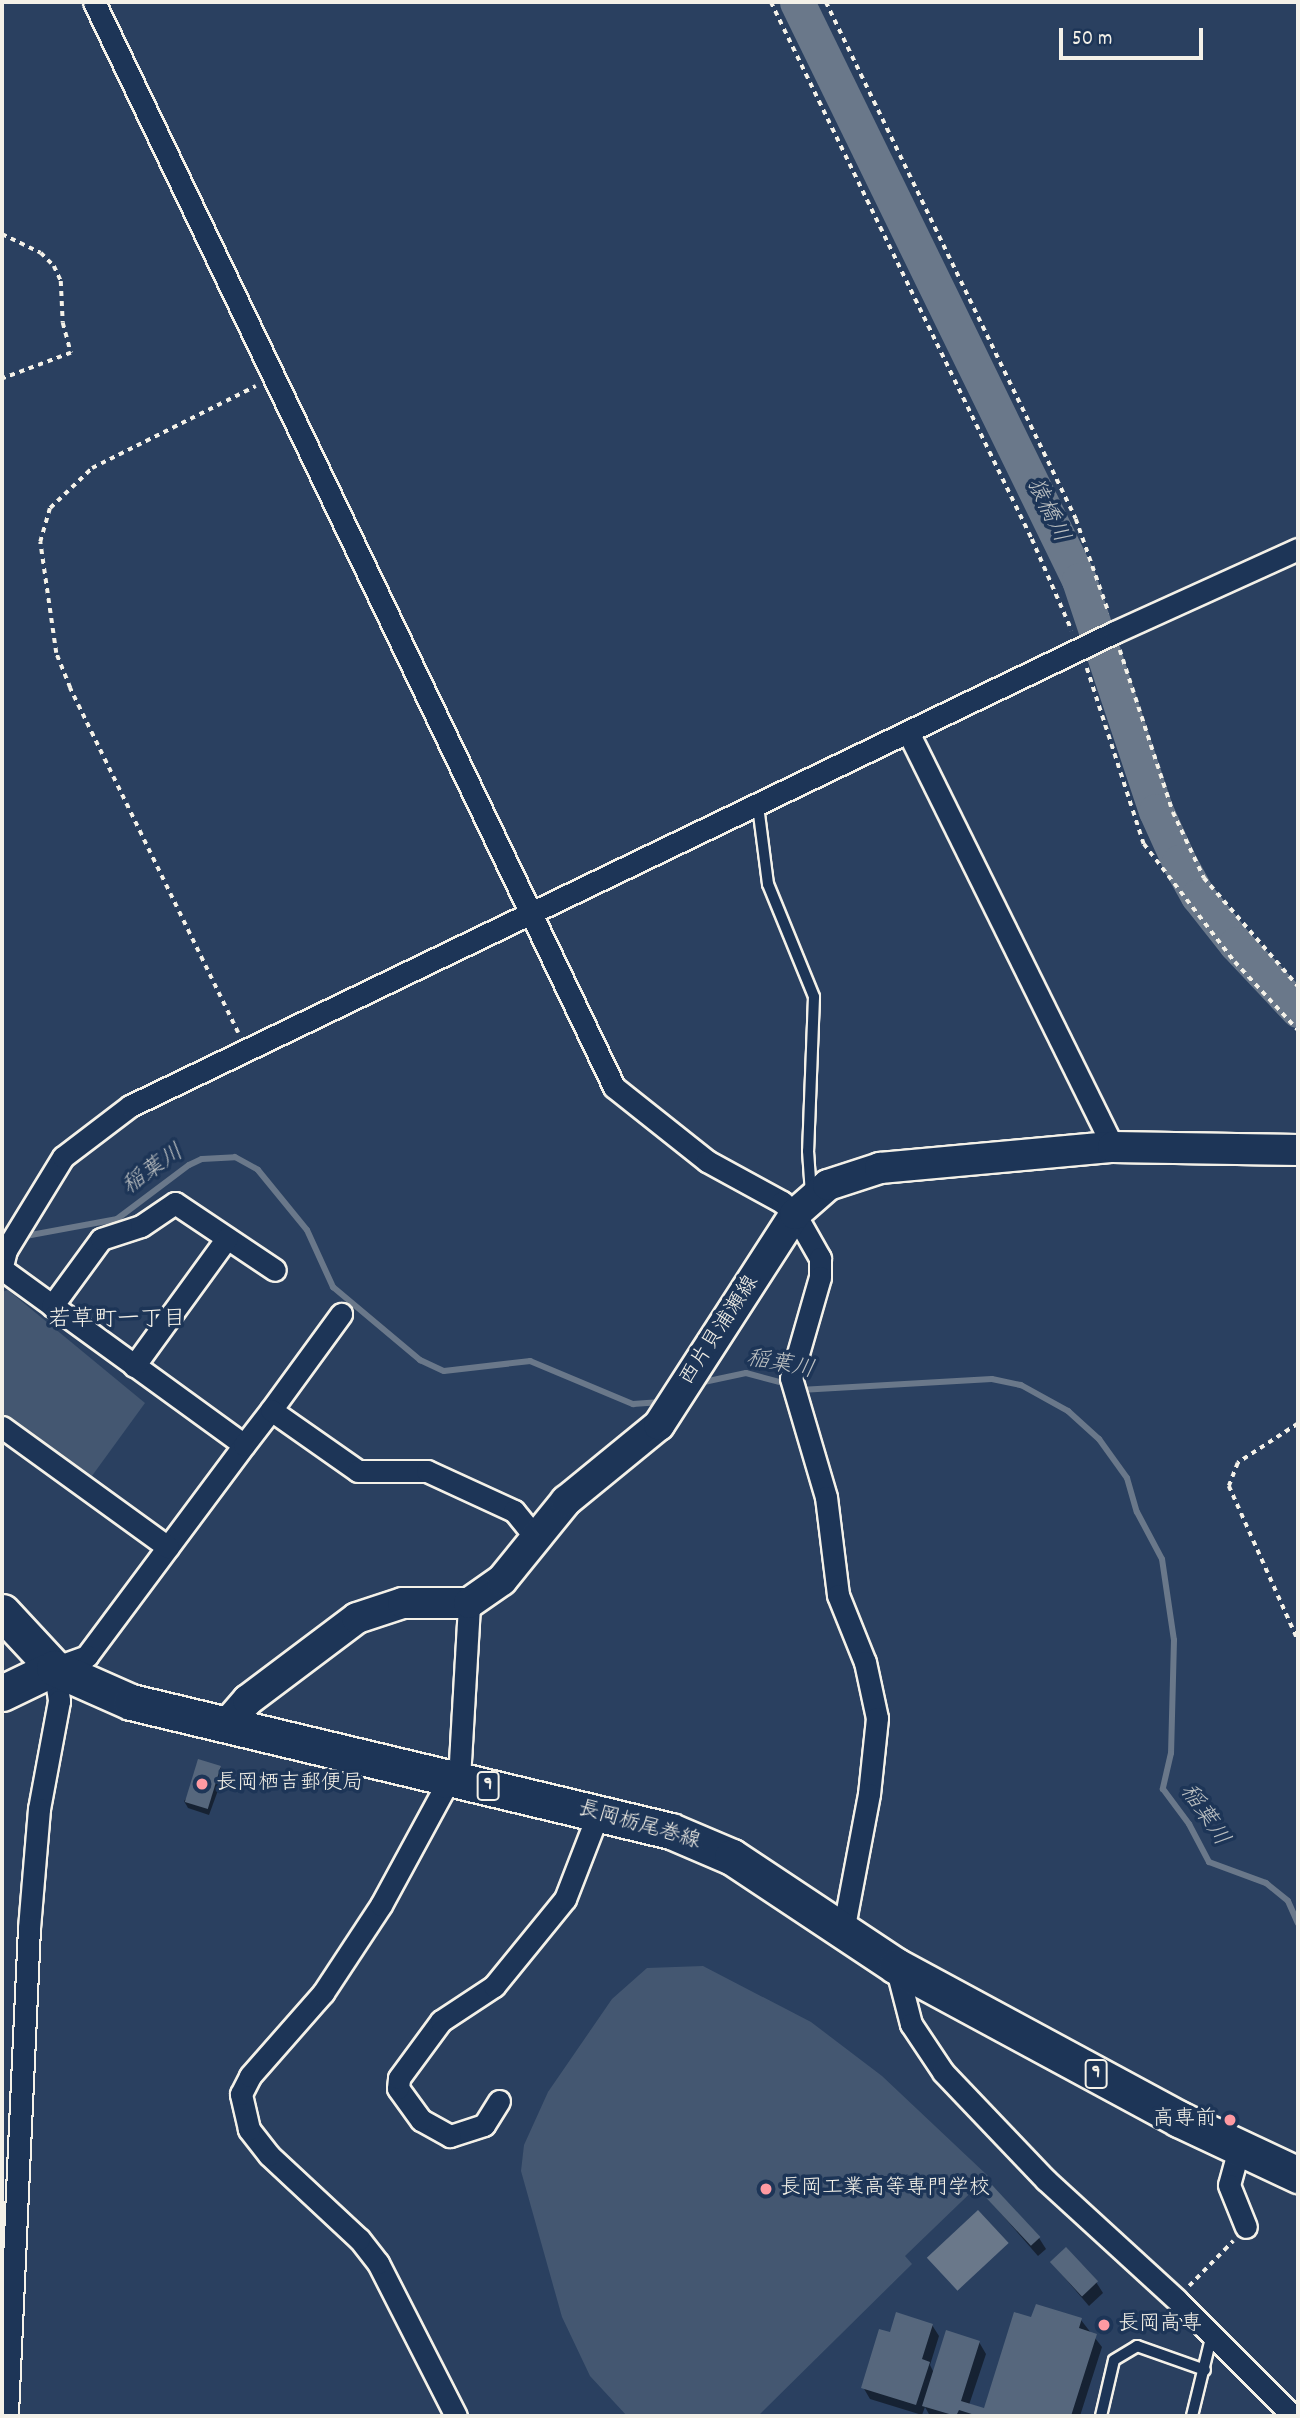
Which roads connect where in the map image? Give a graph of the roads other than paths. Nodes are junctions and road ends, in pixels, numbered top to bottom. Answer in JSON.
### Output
{"nodes":[{"id":1,"x":94,"y":2,"type":"edge"},
{"id":2,"x":1298,"y":549,"type":"edge"},
{"id":3,"x":909,"y":734,"type":"junction"},
{"id":4,"x":758,"y":806,"type":"junction"},
{"id":5,"x":533,"y":915,"type":"junction"},
{"id":6,"x":1113,"y":1147,"type":"junction"},
{"id":7,"x":1298,"y":1150,"type":"edge"},
{"id":8,"x":803,"y":1205,"type":"junction"},
{"id":9,"x":227,"y":1238,"type":"junction"},
{"id":10,"x":3,"y":1262,"type":"edge"},
{"id":11,"x":275,"y":1270,"type":"dead end"},
{"id":12,"x":52,"y":1306,"type":"junction"},
{"id":13,"x":341,"y":1314,"type":"dead end"},
{"id":14,"x":134,"y":1366,"type":"junction"},
{"id":15,"x":271,"y":1410,"type":"junction"},
{"id":16,"x":2,"y":1427,"type":"edge"},
{"id":17,"x":244,"y":1444,"type":"junction"},
{"id":18,"x":536,"y":1538,"type":"junction"},
{"id":19,"x":168,"y":1547,"type":"junction"},
{"id":20,"x":469,"y":1603,"type":"junction"},
{"id":21,"x":2,"y":1612,"type":"edge"},
{"id":22,"x":54,"y":1668,"type":"junction"},
{"id":23,"x":2,"y":1693,"type":"edge"},
{"id":24,"x":227,"y":1724,"type":"junction"},
{"id":25,"x":459,"y":1779,"type":"junction"},
{"id":26,"x":598,"y":1814,"type":"junction"},
{"id":27,"x":843,"y":1931,"type":"junction"},
{"id":28,"x":896,"y":1966,"type":"junction"},
{"id":29,"x":499,"y":2101,"type":"dead end"},
{"id":30,"x":1240,"y":2145,"type":"junction"},
{"id":31,"x":1298,"y":2175,"type":"edge"},
{"id":32,"x":1246,"y":2227,"type":"road end"},
{"id":33,"x":1211,"y":2338,"type":"junction"},
{"id":34,"x":1205,"y":2370,"type":"junction"},
{"id":35,"x":7,"y":2416,"type":"edge"},
{"id":36,"x":456,"y":2416,"type":"edge"},
{"id":37,"x":1101,"y":2416,"type":"edge"},
{"id":38,"x":1192,"y":2416,"type":"edge"},
{"id":39,"x":1293,"y":2416,"type":"edge"}],
"edges":[{"from":1,"to":5,"type":"street"},
{"from":2,"to":3,"type":"street"},
{"from":3,"to":4,"type":"street"},
{"from":3,"to":6,"type":"street"},
{"from":4,"to":5,"type":"street"},
{"from":4,"to":8,"type":"lane"},
{"from":5,"to":8,"type":"street"},
{"from":5,"to":10,"type":"street"},
{"from":6,"to":7,"type":"main road","name":"西片貝浦瀬線"},
{"from":6,"to":8,"type":"main road","name":"西片貝浦瀬線"},
{"from":8,"to":18,"type":"main road","name":"西片貝浦瀬線"},
{"from":8,"to":27,"type":"street"},
{"from":9,"to":11,"type":"street"},
{"from":9,"to":12,"type":"street"},
{"from":9,"to":14,"type":"street"},
{"from":10,"to":12,"type":"street"},
{"from":12,"to":14,"type":"street"},
{"from":13,"to":15,"type":"street"},
{"from":14,"to":17,"type":"street"},
{"from":15,"to":17,"type":"street"},
{"from":15,"to":18,"type":"street"},
{"from":16,"to":19,"type":"street"},
{"from":17,"to":19,"type":"street"},
{"from":18,"to":20,"type":"main road","name":"西片貝浦瀬線"},
{"from":19,"to":22,"type":"street"},
{"from":20,"to":24,"type":"main road"},
{"from":20,"to":25,"type":"street"},
{"from":21,"to":22,"type":"main road","number":"9"},
{"from":22,"to":23,"type":"main road"},
{"from":22,"to":24,"type":"main road","name":"長岡栃尾巻線","number":"9"},
{"from":22,"to":35,"type":"street"},
{"from":24,"to":25,"type":"main road","name":"長岡栃尾巻線","number":"9"},
{"from":25,"to":26,"type":"main road","name":"長岡栃尾巻線","number":"9"},
{"from":25,"to":36,"type":"street"},
{"from":26,"to":27,"type":"main road","name":"長岡栃尾巻線","number":"9"},
{"from":26,"to":29,"type":"street"},
{"from":27,"to":28,"type":"main road","name":"長岡栃尾巻線","number":"9"},
{"from":28,"to":30,"type":"main road","name":"長岡栃尾巻線","number":"9"},
{"from":28,"to":33,"type":"street"},
{"from":30,"to":31,"type":"main road","name":"長岡栃尾巻線","number":"9"},
{"from":30,"to":32,"type":"street"},
{"from":33,"to":34,"type":"lane"},
{"from":33,"to":39,"type":"street"},
{"from":34,"to":37,"type":"lane"},
{"from":34,"to":38,"type":"lane"}]}
